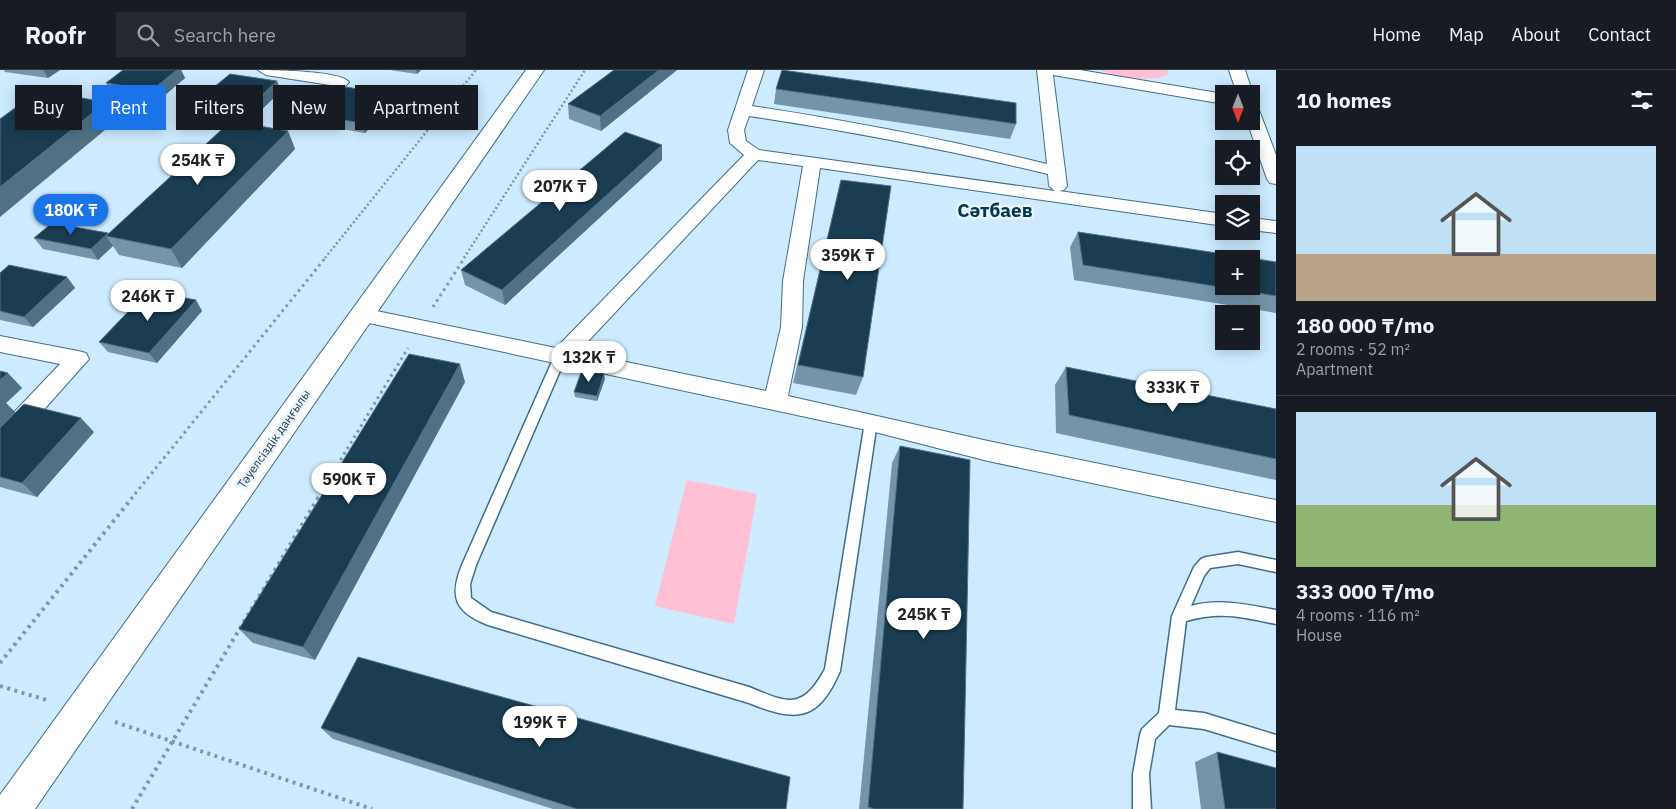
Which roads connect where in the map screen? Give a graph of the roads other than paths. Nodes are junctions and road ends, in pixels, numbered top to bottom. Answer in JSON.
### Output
{"nodes":[{"id":1,"x":266,"y":70,"type":"edge"},
{"id":2,"x":353,"y":70,"type":"edge"},
{"id":3,"x":536,"y":70,"type":"edge"},
{"id":4,"x":756,"y":70,"type":"edge"},
{"id":5,"x":1045,"y":70,"type":"edge"},
{"id":6,"x":1053,"y":70,"type":"edge"},
{"id":7,"x":1237,"y":70,"type":"edge"},
{"id":8,"x":341,"y":82,"type":"junction"},
{"id":9,"x":338,"y":85,"type":"edge"},
{"id":10,"x":1243,"y":85,"type":"edge"},
{"id":11,"x":1215,"y":97,"type":"edge"},
{"id":12,"x":743,"y":110,"type":"junction"},
{"id":13,"x":1258,"y":130,"type":"edge"},
{"id":14,"x":754,"y":154,"type":"junction"},
{"id":15,"x":812,"y":163,"type":"junction"},
{"id":16,"x":1056,"y":171,"type":"junction"},
{"id":17,"x":1276,"y":179,"type":"edge"},
{"id":18,"x":1059,"y":197,"type":"junction"},
{"id":19,"x":1215,"y":219,"type":"edge"},
{"id":20,"x":1260,"y":225,"type":"edge"},
{"id":21,"x":1276,"y":227,"type":"edge"},
{"id":22,"x":362,"y":315,"type":"junction"},
{"id":23,"x":0,"y":344,"type":"edge"},
{"id":24,"x":560,"y":356,"type":"junction"},
{"id":25,"x":775,"y":402,"type":"junction"},
{"id":26,"x":871,"y":422,"type":"junction"},
{"id":27,"x":0,"y":443,"type":"edge"},
{"id":28,"x":1276,"y":511,"type":"edge"},
{"id":29,"x":1276,"y":566,"type":"edge"},
{"id":30,"x":1179,"y":616,"type":"junction"},
{"id":31,"x":1276,"y":617,"type":"edge"},
{"id":32,"x":1166,"y":717,"type":"junction"},
{"id":33,"x":1276,"y":743,"type":"edge"},
{"id":34,"x":13,"y":809,"type":"edge"},
{"id":35,"x":1142,"y":809,"type":"edge"}],
"edges":[{"from":1,"to":8,"type":"street"},
{"from":2,"to":8,"type":"street"},
{"from":3,"to":22,"type":"street","name":"Тәуелсіздік даңғылы"},
{"from":4,"to":12,"type":"street"},
{"from":5,"to":16,"type":"street"},
{"from":6,"to":11,"type":"street"},
{"from":7,"to":10,"type":"street"},
{"from":8,"to":9,"type":"street"},
{"from":12,"to":14,"type":"street"},
{"from":12,"to":16,"type":"street"},
{"from":13,"to":17,"type":"street"},
{"from":14,"to":15,"type":"street"},
{"from":14,"to":24,"type":"street"},
{"from":15,"to":18,"type":"street"},
{"from":15,"to":25,"type":"street"},
{"from":16,"to":18,"type":"street"},
{"from":18,"to":19,"type":"street"},
{"from":20,"to":21,"type":"street"},
{"from":22,"to":24,"type":"street"},
{"from":22,"to":34,"type":"street","name":"Тәуелсіздік даңғылы"},
{"from":23,"to":27,"type":"street"},
{"from":24,"to":25,"type":"street"},
{"from":24,"to":26,"type":"lane"},
{"from":25,"to":26,"type":"street"},
{"from":26,"to":28,"type":"street"},
{"from":29,"to":30,"type":"lane"},
{"from":30,"to":31,"type":"lane"},
{"from":30,"to":32,"type":"lane"},
{"from":32,"to":33,"type":"lane"},
{"from":32,"to":35,"type":"lane"}]}
